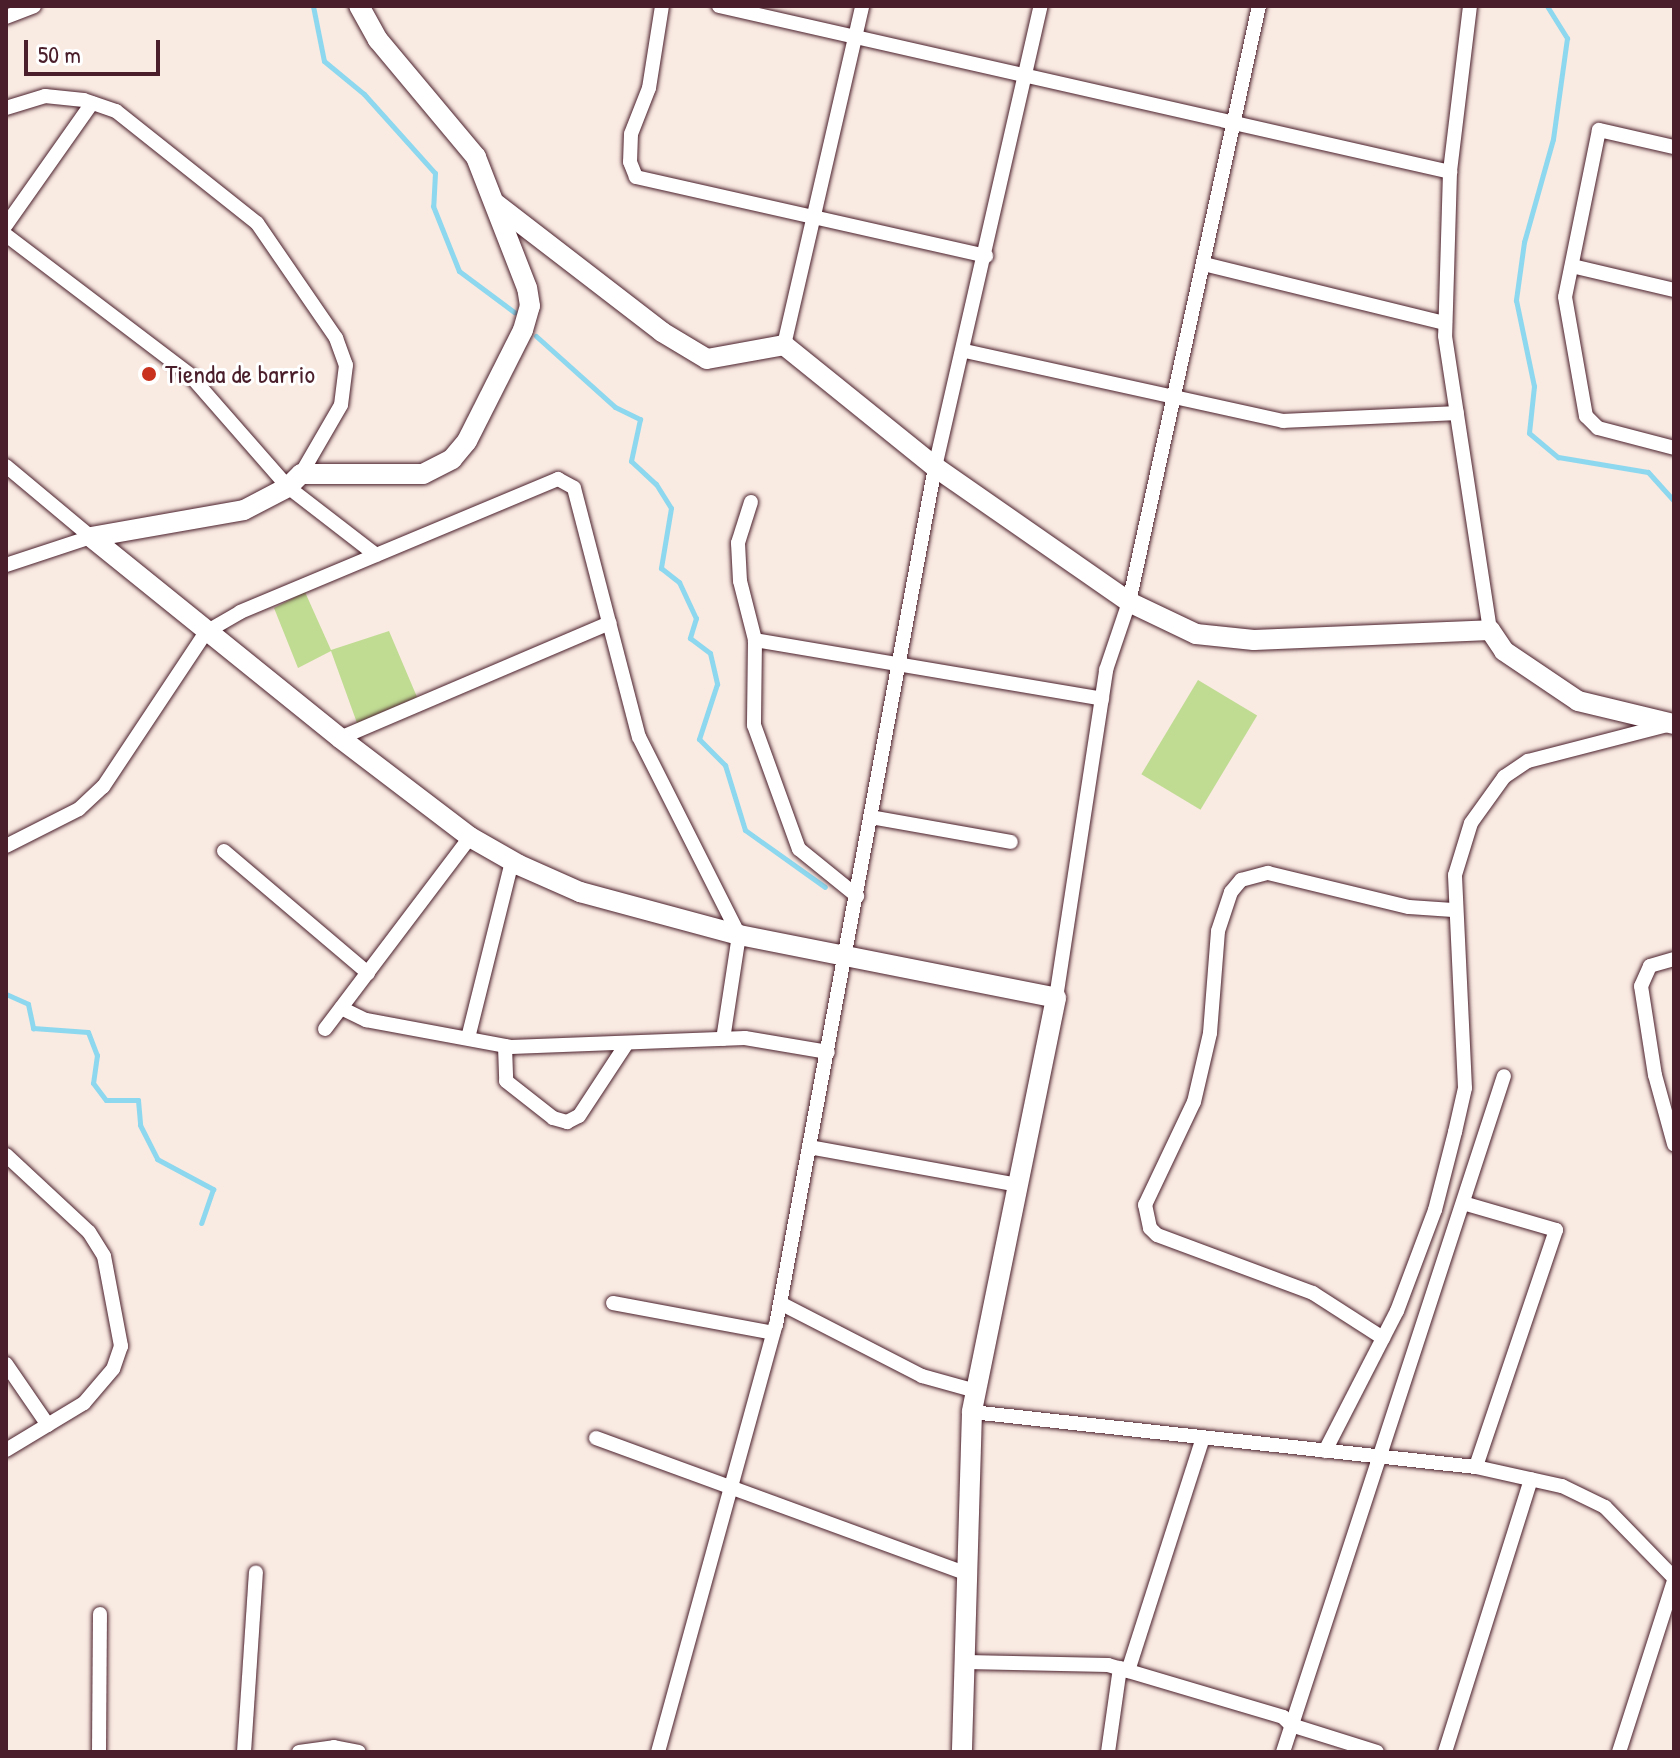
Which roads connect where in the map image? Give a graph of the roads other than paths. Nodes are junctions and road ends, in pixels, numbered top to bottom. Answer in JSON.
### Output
{"nodes":[{"id":1,"x":34,"y":6,"type":"edge"},
{"id":2,"x":359,"y":6,"type":"edge"},
{"id":3,"x":662,"y":6,"type":"edge"},
{"id":4,"x":719,"y":6,"type":"edge"},
{"id":5,"x":862,"y":6,"type":"edge"},
{"id":6,"x":1041,"y":6,"type":"edge"},
{"id":7,"x":1259,"y":6,"type":"edge"},
{"id":8,"x":1470,"y":6,"type":"edge"},
{"id":9,"x":6,"y":17,"type":"edge"},
{"id":10,"x":855,"y":38,"type":"junction"},
{"id":11,"x":1025,"y":77,"type":"junction"},
{"id":12,"x":92,"y":103,"type":"junction"},
{"id":13,"x":6,"y":108,"type":"edge"},
{"id":14,"x":1235,"y":123,"type":"junction"},
{"id":15,"x":1674,"y":147,"type":"edge"},
{"id":16,"x":1450,"y":172,"type":"junction"},
{"id":17,"x":496,"y":204,"type":"junction"},
{"id":18,"x":817,"y":218,"type":"junction"},
{"id":19,"x":6,"y":225,"type":"edge"},
{"id":20,"x":6,"y":235,"type":"edge"},
{"id":21,"x":986,"y":256,"type":"junction"},
{"id":22,"x":1204,"y":264,"type":"junction"},
{"id":23,"x":1572,"y":266,"type":"junction"},
{"id":24,"x":1674,"y":290,"type":"edge"},
{"id":25,"x":1445,"y":323,"type":"junction"},
{"id":26,"x":784,"y":345,"type":"junction"},
{"id":27,"x":965,"y":351,"type":"junction"},
{"id":28,"x":1173,"y":400,"type":"junction"},
{"id":29,"x":1457,"y":413,"type":"junction"},
{"id":30,"x":1674,"y":448,"type":"edge"},
{"id":31,"x":6,"y":466,"type":"edge"},
{"id":32,"x":935,"y":467,"type":"junction"},
{"id":33,"x":295,"y":480,"type":"junction"},
{"id":34,"x":751,"y":502,"type":"dead end"},
{"id":35,"x":91,"y":537,"type":"junction"},
{"id":36,"x":376,"y":555,"type":"junction"},
{"id":37,"x":6,"y":565,"type":"edge"},
{"id":38,"x":1129,"y":602,"type":"junction"},
{"id":39,"x":610,"y":623,"type":"junction"},
{"id":40,"x":1490,"y":630,"type":"junction"},
{"id":41,"x":206,"y":632,"type":"junction"},
{"id":42,"x":755,"y":640,"type":"junction"},
{"id":43,"x":899,"y":667,"type":"junction"},
{"id":44,"x":1102,"y":699,"type":"junction"},
{"id":45,"x":1672,"y":724,"type":"edge"},
{"id":46,"x":340,"y":738,"type":"junction"},
{"id":47,"x":871,"y":817,"type":"junction"},
{"id":48,"x":470,"y":837,"type":"junction"},
{"id":49,"x":1011,"y":842,"type":"dead end"},
{"id":50,"x":6,"y":846,"type":"edge"},
{"id":51,"x":224,"y":851,"type":"dead end"},
{"id":52,"x":512,"y":861,"type":"junction"},
{"id":53,"x":857,"y":896,"type":"junction"},
{"id":54,"x":1453,"y":910,"type":"junction"},
{"id":55,"x":739,"y":935,"type":"junction"},
{"id":56,"x":846,"y":952,"type":"junction"},
{"id":57,"x":1674,"y":959,"type":"edge"},
{"id":58,"x":368,"y":973,"type":"junction"},
{"id":59,"x":1056,"y":998,"type":"junction"},
{"id":60,"x":341,"y":1008,"type":"junction"},
{"id":61,"x":325,"y":1029,"type":"dead end"},
{"id":62,"x":468,"y":1038,"type":"junction"},
{"id":63,"x":723,"y":1039,"type":"junction"},
{"id":64,"x":627,"y":1043,"type":"junction"},
{"id":65,"x":505,"y":1046,"type":"junction"},
{"id":66,"x":828,"y":1052,"type":"junction"},
{"id":67,"x":1504,"y":1076,"type":"dead end"},
{"id":68,"x":1674,"y":1144,"type":"edge"},
{"id":69,"x":809,"y":1147,"type":"junction"},
{"id":70,"x":6,"y":1155,"type":"edge"},
{"id":71,"x":1018,"y":1185,"type":"junction"},
{"id":72,"x":1463,"y":1203,"type":"junction"},
{"id":73,"x":613,"y":1303,"type":"dead end"},
{"id":74,"x":780,"y":1303,"type":"junction"},
{"id":75,"x":773,"y":1333,"type":"junction"},
{"id":76,"x":1383,"y":1338,"type":"junction"},
{"id":77,"x":6,"y":1364,"type":"edge"},
{"id":78,"x":976,"y":1391,"type":"junction"},
{"id":79,"x":972,"y":1412,"type":"junction"},
{"id":80,"x":48,"y":1425,"type":"junction"},
{"id":81,"x":596,"y":1438,"type":"dead end"},
{"id":82,"x":1203,"y":1438,"type":"junction"},
{"id":83,"x":6,"y":1450,"type":"edge"},
{"id":84,"x":1325,"y":1451,"type":"junction"},
{"id":85,"x":1378,"y":1457,"type":"junction"},
{"id":86,"x":1476,"y":1467,"type":"junction"},
{"id":87,"x":1531,"y":1479,"type":"junction"},
{"id":88,"x":730,"y":1488,"type":"junction"},
{"id":89,"x":256,"y":1572,"type":"dead end"},
{"id":90,"x":968,"y":1574,"type":"junction"},
{"id":91,"x":1674,"y":1580,"type":"edge"},
{"id":92,"x":100,"y":1614,"type":"dead end"},
{"id":93,"x":966,"y":1662,"type":"junction"},
{"id":94,"x":1124,"y":1670,"type":"junction"},
{"id":95,"x":1291,"y":1725,"type":"junction"},
{"id":96,"x":99,"y":1752,"type":"edge"},
{"id":97,"x":244,"y":1752,"type":"edge"},
{"id":98,"x":299,"y":1752,"type":"edge"},
{"id":99,"x":359,"y":1752,"type":"edge"},
{"id":100,"x":658,"y":1752,"type":"edge"},
{"id":101,"x":962,"y":1752,"type":"edge"},
{"id":102,"x":1108,"y":1752,"type":"edge"},
{"id":103,"x":1283,"y":1752,"type":"edge"},
{"id":104,"x":1377,"y":1752,"type":"edge"},
{"id":105,"x":1445,"y":1752,"type":"edge"},
{"id":106,"x":1619,"y":1752,"type":"edge"}],
"edges":[{"from":1,"to":9,"type":"street"},
{"from":2,"to":17,"type":"street"},
{"from":3,"to":18,"type":"street"},
{"from":4,"to":10,"type":"street"},
{"from":5,"to":10,"type":"street"},
{"from":6,"to":11,"type":"street"},
{"from":7,"to":14,"type":"street"},
{"from":8,"to":16,"type":"street"},
{"from":10,"to":11,"type":"street"},
{"from":10,"to":18,"type":"street"},
{"from":11,"to":14,"type":"street"},
{"from":11,"to":21,"type":"street"},
{"from":12,"to":13,"type":"street"},
{"from":12,"to":19,"type":"street"},
{"from":12,"to":33,"type":"street"},
{"from":14,"to":16,"type":"street"},
{"from":14,"to":22,"type":"street"},
{"from":15,"to":23,"type":"street"},
{"from":16,"to":25,"type":"street"},
{"from":17,"to":26,"type":"street"},
{"from":17,"to":33,"type":"street"},
{"from":18,"to":21,"type":"street"},
{"from":18,"to":26,"type":"street"},
{"from":20,"to":33,"type":"street"},
{"from":21,"to":27,"type":"street"},
{"from":22,"to":25,"type":"street"},
{"from":22,"to":28,"type":"street"},
{"from":23,"to":24,"type":"street"},
{"from":23,"to":30,"type":"street"},
{"from":25,"to":29,"type":"street"},
{"from":26,"to":32,"type":"street"},
{"from":27,"to":28,"type":"street"},
{"from":27,"to":32,"type":"street"},
{"from":28,"to":29,"type":"street"},
{"from":28,"to":38,"type":"street"},
{"from":29,"to":40,"type":"street"},
{"from":31,"to":35,"type":"street"},
{"from":32,"to":38,"type":"street"},
{"from":32,"to":43,"type":"street"},
{"from":33,"to":35,"type":"street"},
{"from":33,"to":36,"type":"street"},
{"from":34,"to":42,"type":"street"},
{"from":35,"to":37,"type":"street"},
{"from":35,"to":41,"type":"street"},
{"from":36,"to":39,"type":"street"},
{"from":36,"to":41,"type":"street"},
{"from":38,"to":40,"type":"street"},
{"from":38,"to":44,"type":"street"},
{"from":39,"to":46,"type":"street"},
{"from":39,"to":55,"type":"street"},
{"from":40,"to":45,"type":"street"},
{"from":41,"to":46,"type":"street"},
{"from":41,"to":50,"type":"street"},
{"from":42,"to":43,"type":"street"},
{"from":42,"to":53,"type":"street"},
{"from":43,"to":44,"type":"street"},
{"from":43,"to":47,"type":"street"},
{"from":44,"to":59,"type":"street"},
{"from":45,"to":54,"type":"street"},
{"from":46,"to":48,"type":"street"},
{"from":47,"to":49,"type":"street"},
{"from":47,"to":53,"type":"street"},
{"from":48,"to":52,"type":"street"},
{"from":48,"to":58,"type":"street"},
{"from":51,"to":58,"type":"street"},
{"from":52,"to":55,"type":"street"},
{"from":52,"to":62,"type":"street"},
{"from":53,"to":56,"type":"street"},
{"from":54,"to":76,"type":"street"},
{"from":54,"to":76,"type":"street"},
{"from":55,"to":56,"type":"street"},
{"from":55,"to":63,"type":"street"},
{"from":56,"to":59,"type":"street"},
{"from":56,"to":66,"type":"street"},
{"from":57,"to":68,"type":"street"},
{"from":58,"to":60,"type":"street"},
{"from":59,"to":71,"type":"street"},
{"from":60,"to":61,"type":"street"},
{"from":60,"to":62,"type":"street"},
{"from":62,"to":65,"type":"street"},
{"from":63,"to":64,"type":"street"},
{"from":63,"to":66,"type":"street"},
{"from":64,"to":65,"type":"street"},
{"from":64,"to":65,"type":"street"},
{"from":66,"to":69,"type":"street"},
{"from":67,"to":72,"type":"street"},
{"from":69,"to":71,"type":"street"},
{"from":69,"to":74,"type":"street"},
{"from":70,"to":80,"type":"street"},
{"from":71,"to":78,"type":"street"},
{"from":72,"to":85,"type":"street"},
{"from":72,"to":86,"type":"street"},
{"from":73,"to":75,"type":"street"},
{"from":74,"to":75,"type":"street"},
{"from":74,"to":78,"type":"street"},
{"from":75,"to":88,"type":"street"},
{"from":76,"to":84,"type":"street"},
{"from":77,"to":80,"type":"street"},
{"from":78,"to":79,"type":"street"},
{"from":79,"to":82,"type":"street"},
{"from":79,"to":90,"type":"street"},
{"from":80,"to":83,"type":"street"},
{"from":81,"to":88,"type":"street"},
{"from":82,"to":84,"type":"street"},
{"from":82,"to":94,"type":"street"},
{"from":84,"to":85,"type":"street"},
{"from":85,"to":86,"type":"street"},
{"from":85,"to":95,"type":"street"},
{"from":86,"to":87,"type":"street"},
{"from":87,"to":91,"type":"street"},
{"from":87,"to":105,"type":"street"},
{"from":88,"to":90,"type":"street"},
{"from":88,"to":100,"type":"street"},
{"from":89,"to":97,"type":"street"},
{"from":90,"to":93,"type":"street"},
{"from":91,"to":106,"type":"street"},
{"from":92,"to":96,"type":"street"},
{"from":93,"to":94,"type":"street"},
{"from":93,"to":101,"type":"street"},
{"from":94,"to":95,"type":"street"},
{"from":94,"to":102,"type":"street"},
{"from":95,"to":103,"type":"street"},
{"from":95,"to":104,"type":"street"},
{"from":98,"to":99,"type":"street"}]}
